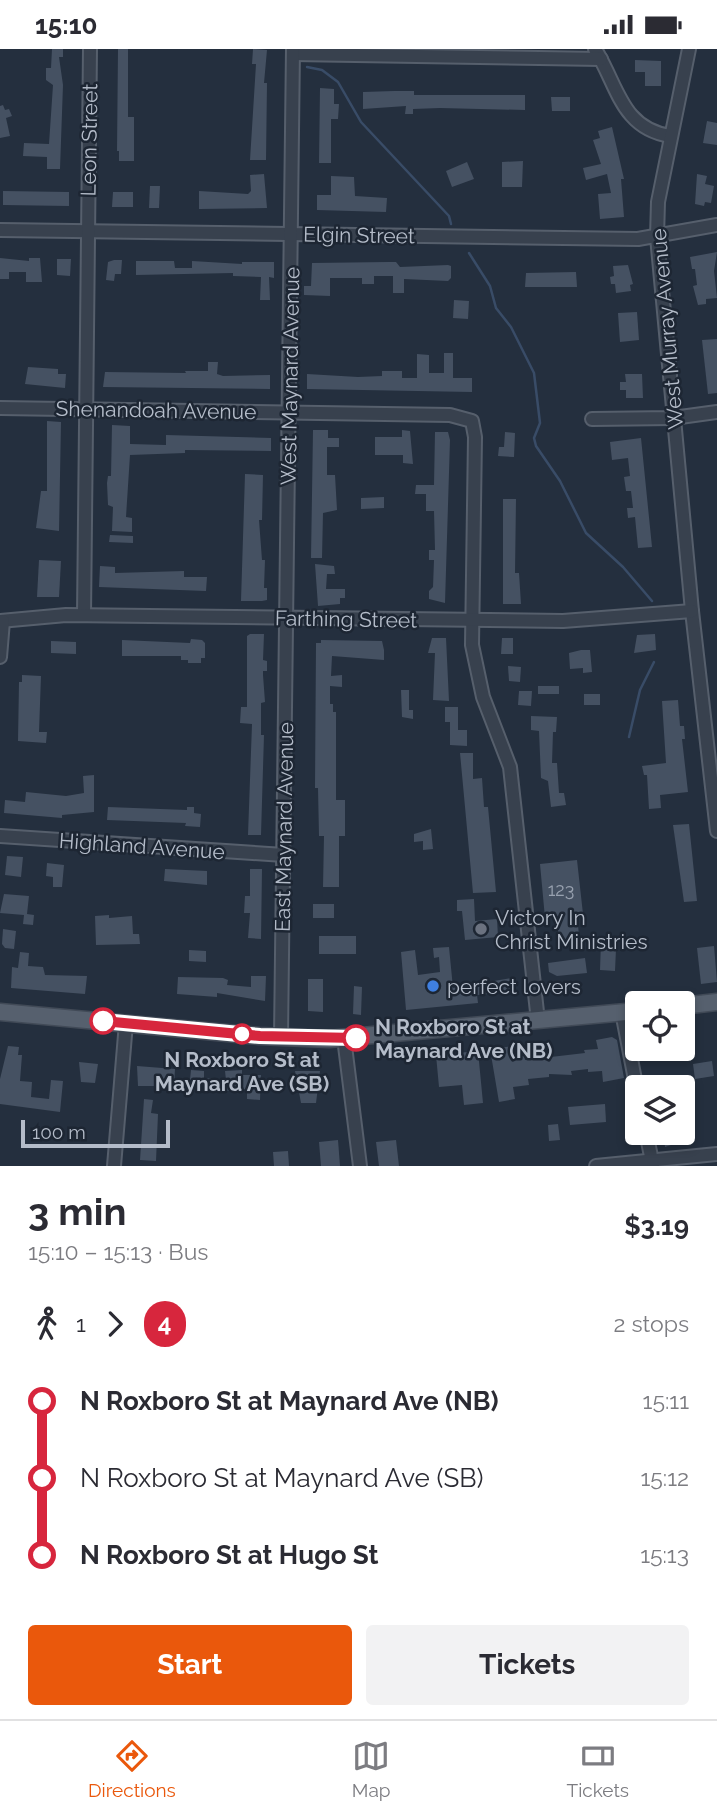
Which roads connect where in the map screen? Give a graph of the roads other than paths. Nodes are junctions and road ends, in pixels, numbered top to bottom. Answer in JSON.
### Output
{"nodes":[{"id":1,"x":90,"y":49,"type":"edge"},
{"id":2,"x":689,"y":49,"type":"edge"},
{"id":3,"x":293,"y":51,"type":"edge"},
{"id":4,"x":598,"y":54,"type":"edge"},
{"id":5,"x":670,"y":136,"type":"junction"},
{"id":6,"x":717,"y":225,"type":"edge"},
{"id":7,"x":0,"y":230,"type":"edge"},
{"id":8,"x":88,"y":232,"type":"junction"},
{"id":9,"x":291,"y":234,"type":"junction"},
{"id":10,"x":657,"y":237,"type":"junction"},
{"id":11,"x":0,"y":408,"type":"edge"},
{"id":12,"x":87,"y":409,"type":"junction"},
{"id":13,"x":289,"y":412,"type":"junction"},
{"id":14,"x":717,"y":412,"type":"edge"},
{"id":15,"x":673,"y":418,"type":"junction"},
{"id":16,"x":592,"y":419,"type":"dead end"},
{"id":17,"x":692,"y":611,"type":"junction"},
{"id":18,"x":84,"y":615,"type":"junction"},
{"id":19,"x":287,"y":618,"type":"junction"},
{"id":20,"x":1,"y":621,"type":"edge"},
{"id":21,"x":472,"y":621,"type":"junction"},
{"id":22,"x":0,"y":657,"type":"edge"},
{"id":23,"x":717,"y":831,"type":"edge"},
{"id":24,"x":0,"y":836,"type":"edge"},
{"id":25,"x":284,"y":855,"type":"junction"},
{"id":26,"x":717,"y":1002,"type":"edge"},
{"id":27,"x":695,"y":1005,"type":"edge"},
{"id":28,"x":0,"y":1012,"type":"edge"},
{"id":29,"x":625,"y":1012,"type":"edge"},
{"id":30,"x":538,"y":1021,"type":"junction"},
{"id":31,"x":126,"y":1023,"type":"junction"},
{"id":32,"x":281,"y":1037,"type":"junction"},
{"id":33,"x":344,"y":1038,"type":"junction"},
{"id":34,"x":649,"y":1145,"type":"edge"},
{"id":35,"x":717,"y":1154,"type":"edge"},
{"id":36,"x":653,"y":1163,"type":"edge"},
{"id":37,"x":114,"y":1166,"type":"edge"},
{"id":38,"x":360,"y":1166,"type":"edge"},
{"id":39,"x":596,"y":1166,"type":"edge"}],
"edges":[{"from":1,"to":8,"type":"street","name":"Leon Street"},
{"from":2,"to":5,"type":"street","name":"West Murray Avenue"},
{"from":3,"to":4,"type":"street"},
{"from":3,"to":9,"type":"street","name":"West Maynard Avenue"},
{"from":4,"to":5,"type":"street"},
{"from":5,"to":10,"type":"street","name":"West Murray Avenue"},
{"from":6,"to":10,"type":"street","name":"Elgin Street"},
{"from":7,"to":8,"type":"street","name":"Elgin Street"},
{"from":8,"to":9,"type":"street","name":"Elgin Street"},
{"from":8,"to":12,"type":"street","name":"Leon Street"},
{"from":9,"to":10,"type":"street","name":"Elgin Street"},
{"from":9,"to":13,"type":"street","name":"West Maynard Avenue"},
{"from":10,"to":15,"type":"street","name":"West Murray Avenue"},
{"from":11,"to":12,"type":"street","name":"Shenandoah Avenue"},
{"from":12,"to":13,"type":"street","name":"Shenandoah Avenue"},
{"from":12,"to":18,"type":"street","name":"Leon Street"},
{"from":13,"to":19,"type":"street","name":"West Maynard Avenue"},
{"from":13,"to":21,"type":"street","name":"Shenandoah Avenue"},
{"from":14,"to":15,"type":"street"},
{"from":15,"to":16,"type":"street"},
{"from":15,"to":17,"type":"street","name":"West Murray Avenue"},
{"from":17,"to":21,"type":"street","name":"Farthing Street"},
{"from":17,"to":23,"type":"street","name":"West Murray Avenue"},
{"from":18,"to":19,"type":"street","name":"Farthing Street"},
{"from":18,"to":20,"type":"street","name":"Farthing Street"},
{"from":19,"to":21,"type":"street","name":"Farthing Street"},
{"from":19,"to":25,"type":"street","name":"East Maynard Avenue"},
{"from":20,"to":22,"type":"street"},
{"from":21,"to":30,"type":"street"},
{"from":24,"to":25,"type":"street","name":"Highland Avenue"},
{"from":25,"to":32,"type":"street","name":"East Maynard Avenue"},
{"from":26,"to":27,"type":"main road"},
{"from":28,"to":31,"type":"main road"},
{"from":29,"to":30,"type":"main road"},
{"from":30,"to":33,"type":"main road"},
{"from":31,"to":32,"type":"main road"},
{"from":31,"to":37,"type":"street"},
{"from":32,"to":33,"type":"main road"},
{"from":33,"to":38,"type":"street"},
{"from":34,"to":36,"type":"street"},
{"from":35,"to":36,"type":"street"},
{"from":36,"to":39,"type":"street"}]}
